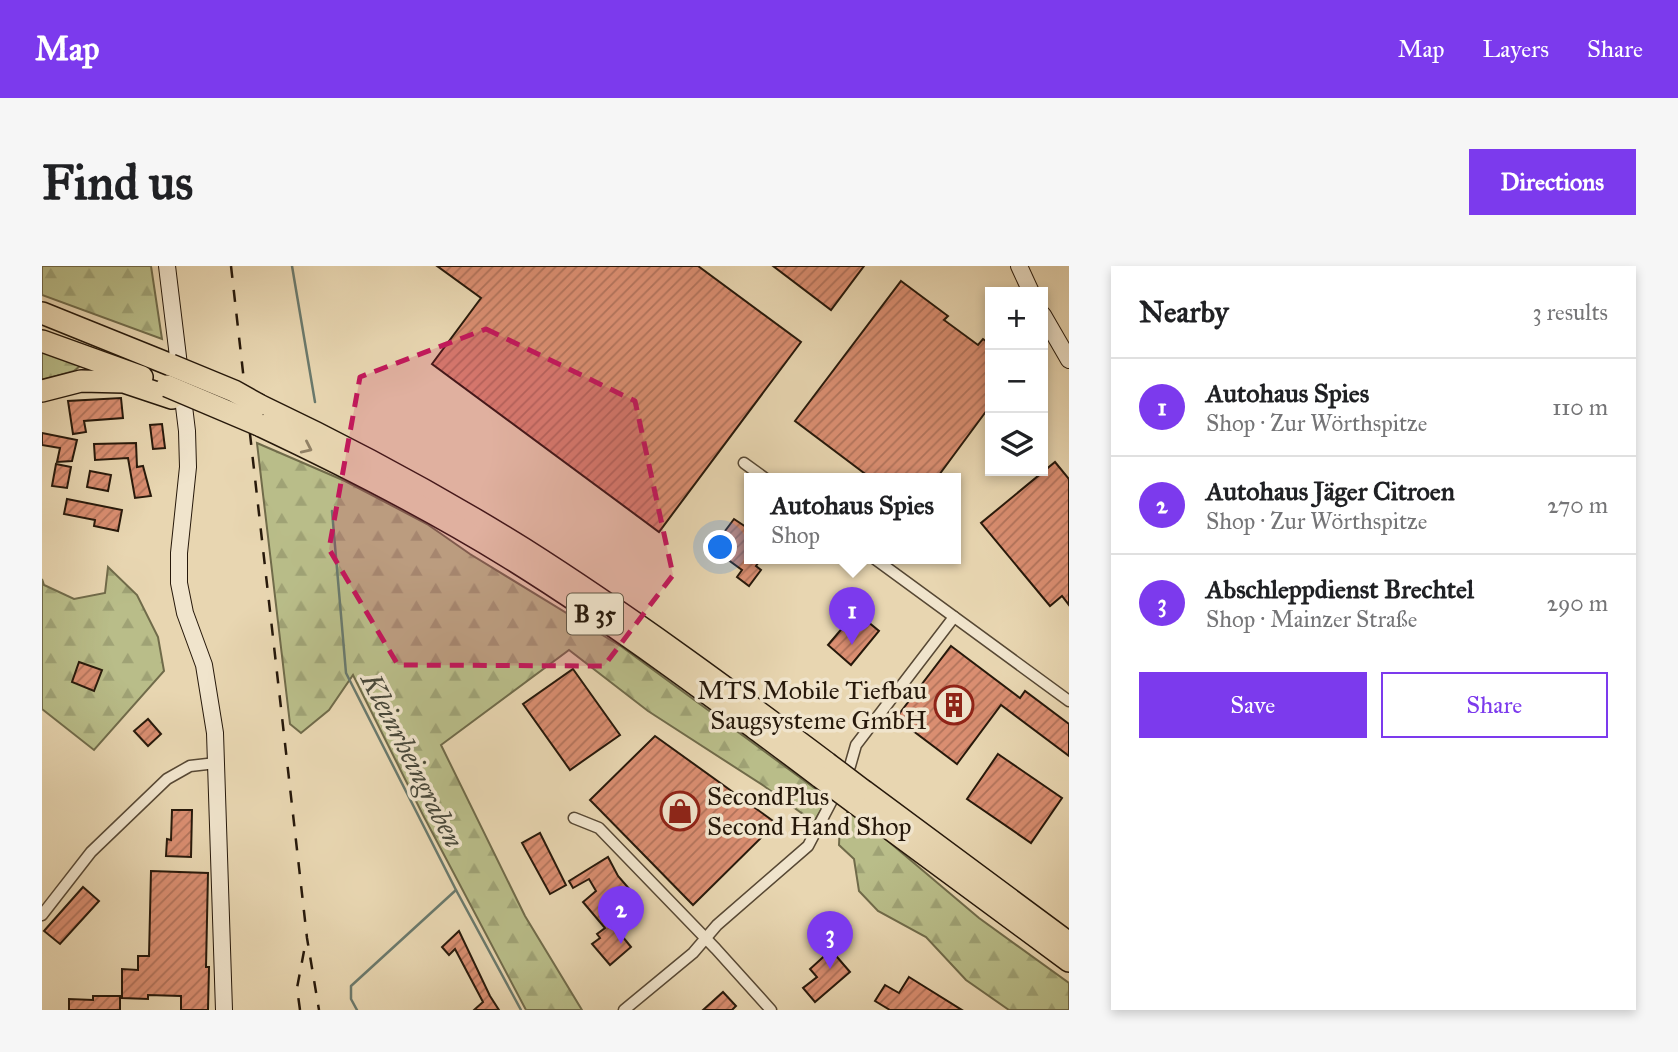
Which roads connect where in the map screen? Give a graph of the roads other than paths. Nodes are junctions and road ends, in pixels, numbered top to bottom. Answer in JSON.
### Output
{"nodes":[{"id":1,"x":167,"y":266,"type":"edge"},
{"id":2,"x":1019,"y":266,"type":"edge"},
{"id":3,"x":1029,"y":287,"type":"edge"},
{"id":4,"x":42,"y":313,"type":"edge"},
{"id":5,"x":1048,"y":324,"type":"edge"},
{"id":6,"x":42,"y":328,"type":"edge"},
{"id":7,"x":42,"y":341,"type":"edge"},
{"id":8,"x":1069,"y":360,"type":"edge"},
{"id":9,"x":170,"y":381,"type":"junction"},
{"id":10,"x":42,"y":391,"type":"edge"},
{"id":11,"x":259,"y":415,"type":"junction"},
{"id":12,"x":744,"y":463,"type":"dead end"},
{"id":13,"x":757,"y":473,"type":"edge"},
{"id":14,"x":882,"y":564,"type":"edge"},
{"id":15,"x":954,"y":617,"type":"junction"},
{"id":16,"x":1069,"y":701,"type":"edge"},
{"id":17,"x":216,"y":763,"type":"junction"},
{"id":18,"x":860,"y":797,"type":"junction"},
{"id":19,"x":574,"y":818,"type":"dead end"},
{"id":20,"x":42,"y":915,"type":"edge"},
{"id":21,"x":704,"y":937,"type":"junction"},
{"id":22,"x":1069,"y":943,"type":"edge"},
{"id":23,"x":1069,"y":961,"type":"edge"},
{"id":24,"x":224,"y":1010,"type":"edge"},
{"id":25,"x":624,"y":1010,"type":"edge"},
{"id":26,"x":771,"y":1010,"type":"edge"}],
"edges":[{"from":1,"to":17,"type":"main road"},
{"from":2,"to":3,"type":"main road"},
{"from":4,"to":9,"type":"highway"},
{"from":5,"to":8,"type":"main road"},
{"from":6,"to":9,"type":"highway"},
{"from":7,"to":9,"type":"highway","number":"B 35"},
{"from":9,"to":10,"type":"highway"},
{"from":9,"to":11,"type":"highway","bridge":true},
{"from":9,"to":11,"type":"highway","number":"B 35","bridge":true},
{"from":11,"to":18,"type":"highway","number":"B 35","bridge":true},
{"from":12,"to":13,"type":"street"},
{"from":14,"to":15,"type":"street"},
{"from":15,"to":16,"type":"street"},
{"from":15,"to":21,"type":"street"},
{"from":17,"to":20,"type":"street"},
{"from":17,"to":24,"type":"main road"},
{"from":18,"to":22,"type":"highway","number":"B 35"},
{"from":18,"to":23,"type":"highway","number":"B 35"},
{"from":19,"to":21,"type":"street"},
{"from":21,"to":25,"type":"street"},
{"from":21,"to":26,"type":"street"}]}
